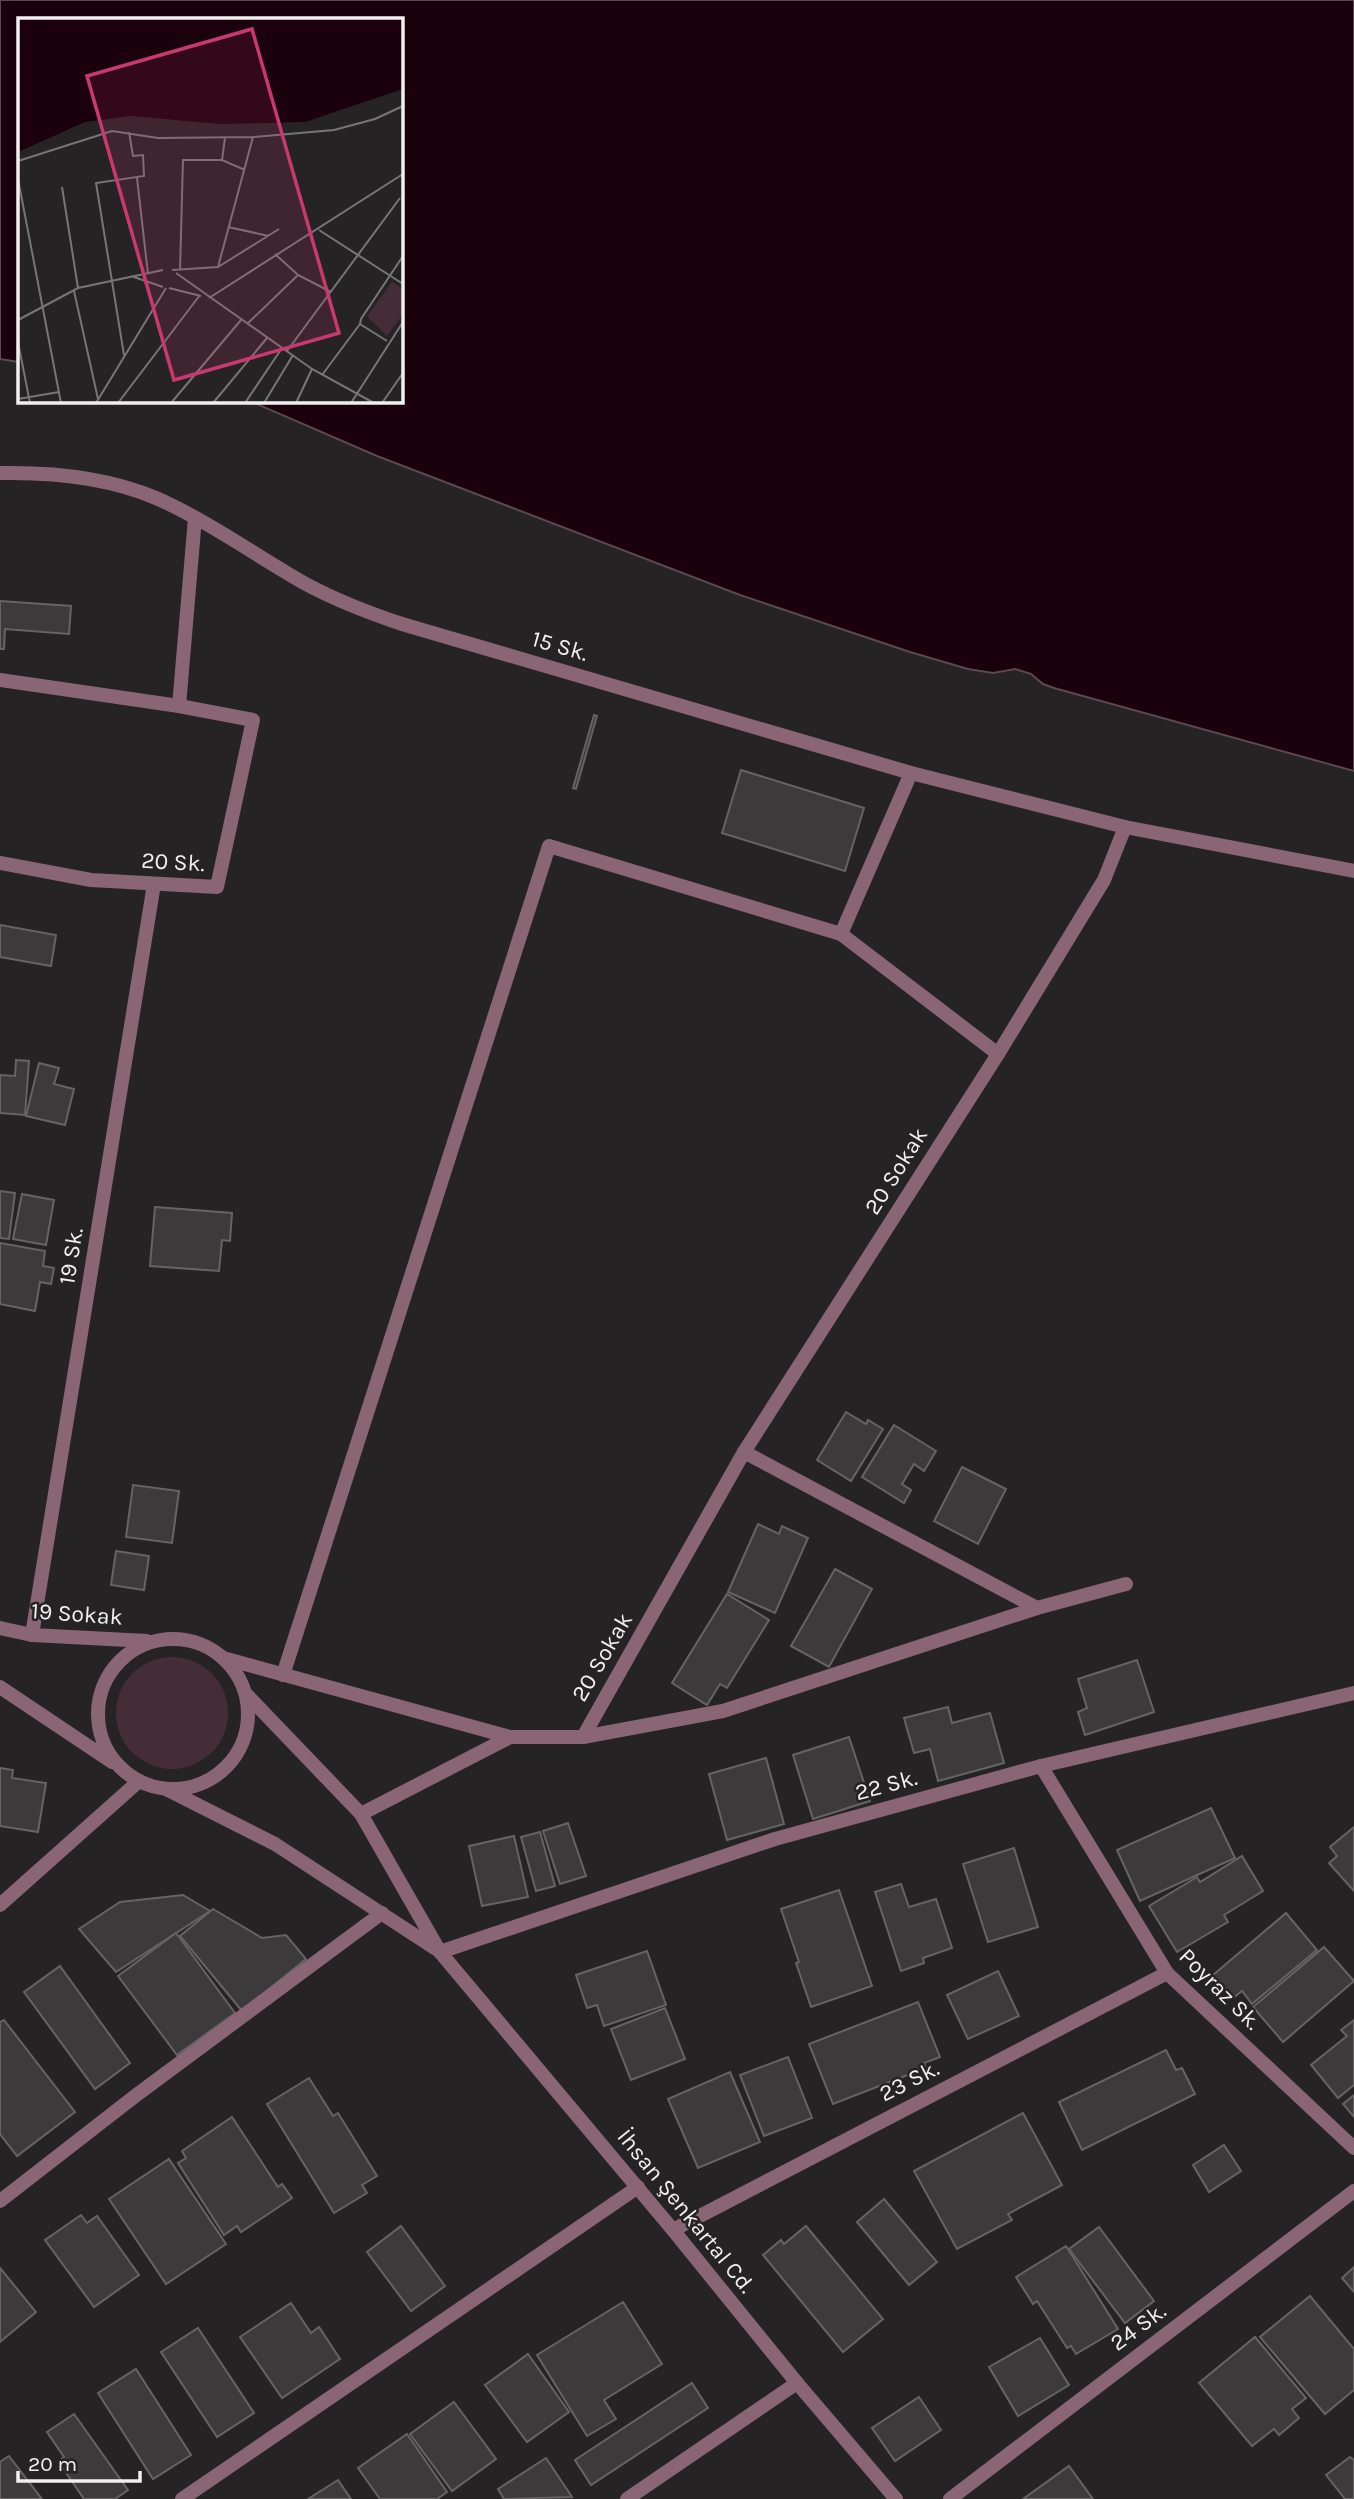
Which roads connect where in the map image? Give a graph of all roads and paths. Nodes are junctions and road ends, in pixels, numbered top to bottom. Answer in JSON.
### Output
{"nodes":[{"id":1,"x":0,"y":473,"type":"edge"},
{"id":2,"x":195,"y":518,"type":"junction"},
{"id":3,"x":0,"y":680,"type":"edge"},
{"id":4,"x":179,"y":706,"type":"junction"},
{"id":5,"x":911,"y":773,"type":"junction"},
{"id":6,"x":1125,"y":827,"type":"junction"},
{"id":7,"x":0,"y":863,"type":"edge"},
{"id":8,"x":1354,"y":871,"type":"edge"},
{"id":9,"x":154,"y":884,"type":"junction"},
{"id":10,"x":841,"y":934,"type":"junction"},
{"id":11,"x":998,"y":1054,"type":"junction"},
{"id":12,"x":744,"y":1452,"type":"junction"},
{"id":13,"x":1126,"y":1584,"type":"dead end"},
{"id":14,"x":1037,"y":1608,"type":"junction"},
{"id":15,"x":0,"y":1628,"type":"edge"},
{"id":16,"x":32,"y":1635,"type":"junction"},
{"id":17,"x":152,"y":1641,"type":"junction"},
{"id":18,"x":223,"y":1658,"type":"junction"},
{"id":19,"x":283,"y":1675,"type":"junction"},
{"id":20,"x":0,"y":1687,"type":"edge"},
{"id":21,"x":1354,"y":1693,"type":"edge"},
{"id":22,"x":246,"y":1694,"type":"junction"},
{"id":23,"x":510,"y":1737,"type":"junction"},
{"id":24,"x":583,"y":1737,"type":"junction"},
{"id":25,"x":118,"y":1765,"type":"junction"},
{"id":26,"x":1041,"y":1766,"type":"junction"},
{"id":27,"x":139,"y":1781,"type":"junction"},
{"id":28,"x":164,"y":1788,"type":"junction"},
{"id":29,"x":361,"y":1814,"type":"junction"},
{"id":30,"x":0,"y":1905,"type":"edge"},
{"id":31,"x":382,"y":1913,"type":"junction"},
{"id":32,"x":440,"y":1952,"type":"junction"},
{"id":33,"x":1167,"y":1973,"type":"junction"},
{"id":34,"x":1354,"y":2148,"type":"edge"},
{"id":35,"x":638,"y":2187,"type":"junction"},
{"id":36,"x":1354,"y":2192,"type":"edge"},
{"id":37,"x":0,"y":2201,"type":"edge"},
{"id":38,"x":673,"y":2230,"type":"junction"},
{"id":39,"x":797,"y":2384,"type":"junction"},
{"id":40,"x":888,"y":2496,"type":"edge"},
{"id":41,"x":182,"y":2499,"type":"edge"},
{"id":42,"x":626,"y":2499,"type":"edge"},
{"id":43,"x":950,"y":2499,"type":"edge"}],
"edges":[{"from":1,"to":2,"type":"street","name":"15 Sk."},
{"from":2,"to":4,"type":"street"},
{"from":2,"to":5,"type":"street","name":"15 Sk."},
{"from":3,"to":4,"type":"street"},
{"from":4,"to":9,"type":"street","name":"20 Sk."},
{"from":5,"to":6,"type":"street","name":"15 Sk."},
{"from":5,"to":10,"type":"street"},
{"from":6,"to":8,"type":"street"},
{"from":6,"to":11,"type":"street","name":"20 Sokak"},
{"from":7,"to":9,"type":"street","name":"20 Sk."},
{"from":9,"to":16,"type":"street","name":"19 Sk."},
{"from":10,"to":11,"type":"street"},
{"from":10,"to":19,"type":"street"},
{"from":11,"to":12,"type":"street","name":"20 Sokak"},
{"from":12,"to":14,"type":"street"},
{"from":12,"to":24,"type":"street","name":"20 Sokak"},
{"from":13,"to":14,"type":"street"},
{"from":14,"to":24,"type":"street"},
{"from":15,"to":16,"type":"street","name":"19 Sokak"},
{"from":16,"to":17,"type":"street","name":"19 Sokak"},
{"from":17,"to":18,"type":"street"},
{"from":17,"to":25,"type":"street"},
{"from":18,"to":19,"type":"street"},
{"from":18,"to":22,"type":"street"},
{"from":19,"to":23,"type":"street"},
{"from":20,"to":25,"type":"street"},
{"from":21,"to":26,"type":"street","name":"22 Sk."},
{"from":22,"to":28,"type":"street"},
{"from":22,"to":29,"type":"street"},
{"from":23,"to":24,"type":"street"},
{"from":23,"to":29,"type":"street"},
{"from":25,"to":27,"type":"street"},
{"from":26,"to":32,"type":"street","name":"22 Sk."},
{"from":26,"to":33,"type":"street","name":"Poyraz Sk."},
{"from":27,"to":28,"type":"street"},
{"from":27,"to":30,"type":"street"},
{"from":28,"to":31,"type":"street"},
{"from":29,"to":32,"type":"street"},
{"from":31,"to":32,"type":"street"},
{"from":31,"to":37,"type":"street"},
{"from":32,"to":35,"type":"street","name":"İhsan Şenkartal Cd."},
{"from":33,"to":34,"type":"street","name":"Poyraz Sk."},
{"from":33,"to":38,"type":"street","name":"23 Sk."},
{"from":35,"to":38,"type":"street","name":"İhsan Şenkartal Cd."},
{"from":35,"to":41,"type":"street"},
{"from":36,"to":43,"type":"street","name":"24 Sk."},
{"from":38,"to":39,"type":"street","name":"İhsan Şenkartal Cd."},
{"from":39,"to":40,"type":"street","name":"İhsan Şenkartal Cd."},
{"from":39,"to":42,"type":"street"}]}
